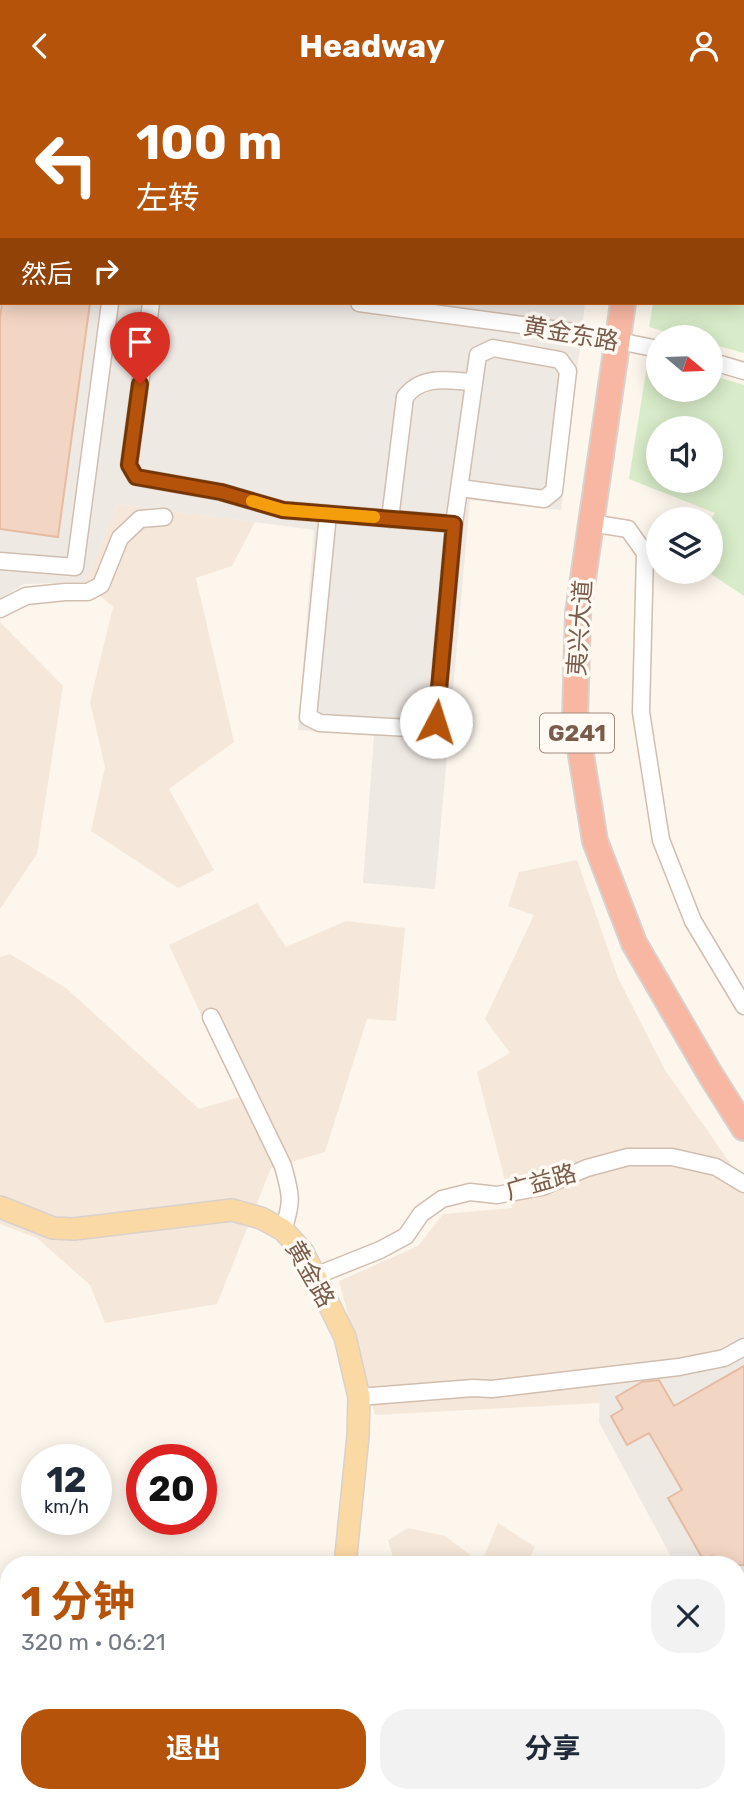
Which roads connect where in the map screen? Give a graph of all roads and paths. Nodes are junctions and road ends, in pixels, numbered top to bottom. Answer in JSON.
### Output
{"nodes":[{"id":1,"x":110,"y":305,"type":"edge"},
{"id":2,"x":150,"y":305,"type":"edge"},
{"id":3,"x":374,"y":305,"type":"edge"},
{"id":4,"x":623,"y":305,"type":"edge"},
{"id":5,"x":634,"y":305,"type":"edge"},
{"id":6,"x":624,"y":342,"type":"junction"},
{"id":7,"x":646,"y":347,"type":"edge"},
{"id":8,"x":723,"y":365,"type":"edge"},
{"id":9,"x":744,"y":371,"type":"edge"},
{"id":10,"x":474,"y":382,"type":"junction"},
{"id":11,"x":460,"y":488,"type":"junction"},
{"id":12,"x":328,"y":513,"type":"junction"},
{"id":13,"x":164,"y":517,"type":"dead end"},
{"id":14,"x":390,"y":519,"type":"junction"},
{"id":15,"x":454,"y":524,"type":"junction"},
{"id":16,"x":603,"y":525,"type":"junction"},
{"id":17,"x":0,"y":561,"type":"edge"},
{"id":18,"x":0,"y":609,"type":"edge"},
{"id":19,"x":744,"y":1006,"type":"edge"},
{"id":20,"x":211,"y":1017,"type":"dead end"},
{"id":21,"x":744,"y":1105,"type":"edge"},
{"id":22,"x":744,"y":1128,"type":"edge"},
{"id":23,"x":744,"y":1184,"type":"edge"},
{"id":24,"x":0,"y":1207,"type":"edge"},
{"id":25,"x":283,"y":1230,"type":"junction"},
{"id":26,"x":315,"y":1276,"type":"junction"},
{"id":27,"x":744,"y":1347,"type":"edge"},
{"id":28,"x":359,"y":1397,"type":"junction"},
{"id":29,"x":346,"y":1556,"type":"edge"}],
"edges":[{"from":1,"to":17,"type":"street"},
{"from":2,"to":12,"type":"street"},
{"from":3,"to":6,"type":"street","name":"黄金东路"},
{"from":4,"to":6,"type":"highway","name":"夷兴大道","number":"G241"},
{"from":5,"to":6,"type":"highway","name":"夷兴大道","number":"G241"},
{"from":6,"to":7,"type":"street","name":"黄金东路"},
{"from":6,"to":16,"type":"highway","name":"夷兴大道","number":"G241"},
{"from":6,"to":22,"type":"highway","name":"夷兴大道","number":"G241"},
{"from":8,"to":9,"type":"street"},
{"from":10,"to":11,"type":"street"},
{"from":10,"to":11,"type":"street"},
{"from":10,"to":14,"type":"street"},
{"from":11,"to":15,"type":"street"},
{"from":12,"to":14,"type":"street"},
{"from":12,"to":15,"type":"street"},
{"from":13,"to":18,"type":"street"},
{"from":14,"to":15,"type":"street"},
{"from":16,"to":19,"type":"street"},
{"from":16,"to":21,"type":"highway","name":"夷兴大道","number":"G241"},
{"from":20,"to":25,"type":"street"},
{"from":23,"to":26,"type":"street","name":"广益路"},
{"from":24,"to":25,"type":"main road","name":"黄金路"},
{"from":25,"to":26,"type":"main road","name":"黄金路"},
{"from":26,"to":28,"type":"main road","name":"黄金路"},
{"from":27,"to":28,"type":"street"},
{"from":28,"to":29,"type":"main road","name":"黄金路"}]}
